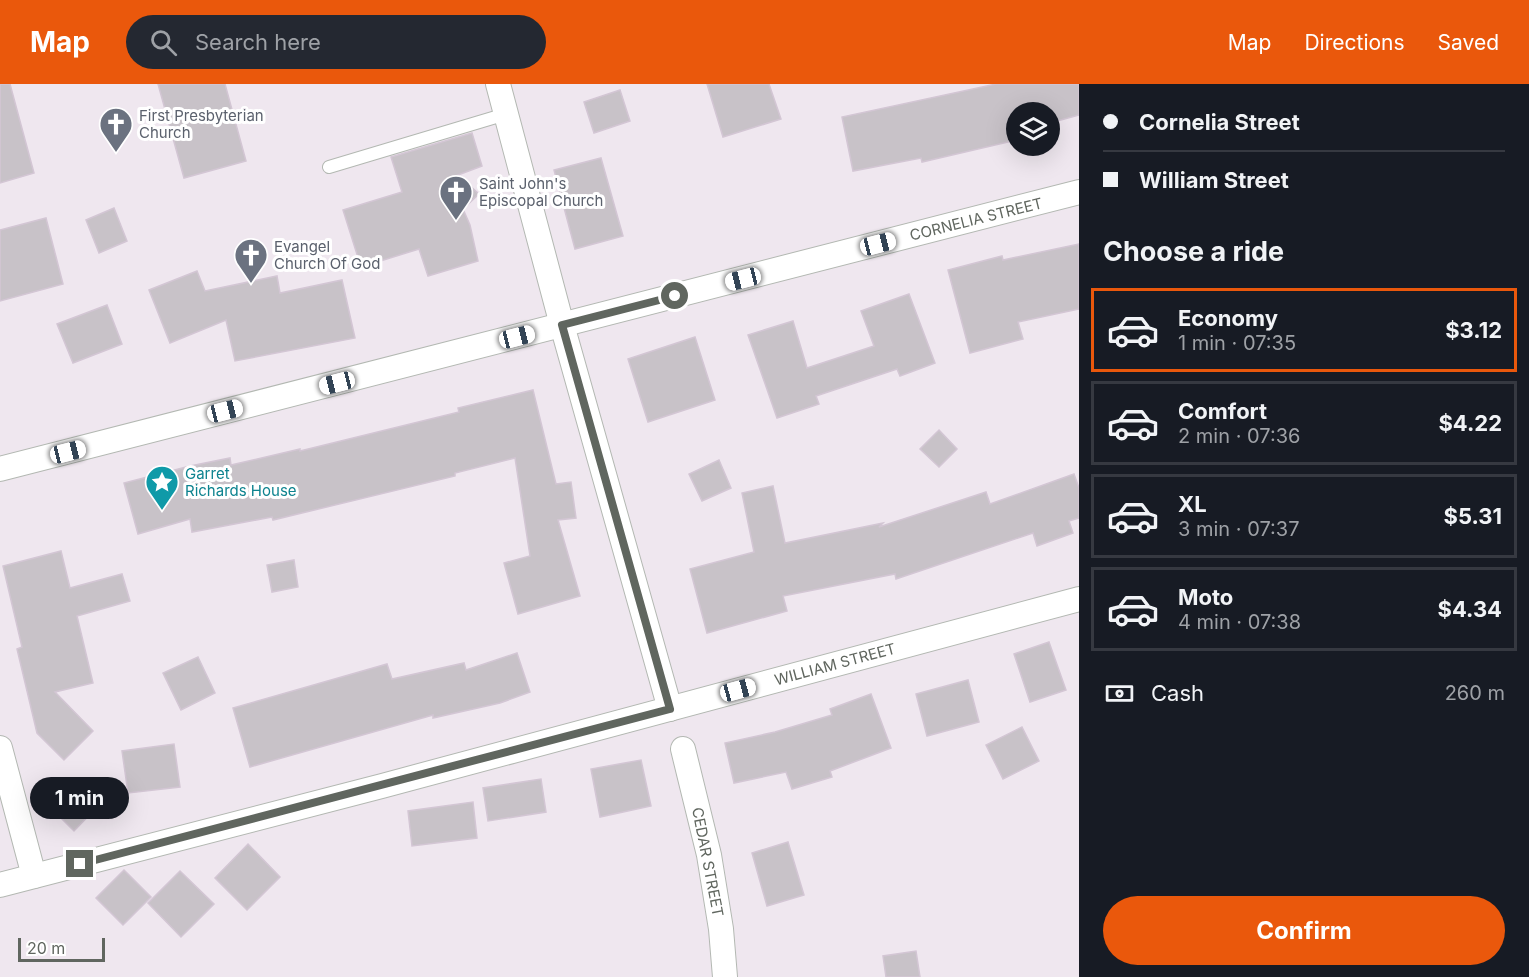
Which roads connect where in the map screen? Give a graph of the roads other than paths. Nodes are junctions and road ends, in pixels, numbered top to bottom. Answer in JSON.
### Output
{"nodes":[{"id":1,"x":498,"y":84,"type":"edge"},
{"id":2,"x":506,"y":114,"type":"junction"},
{"id":3,"x":329,"y":167,"type":"dead end"},
{"id":4,"x":1079,"y":192,"type":"edge"},
{"id":5,"x":562,"y":325,"type":"junction"},
{"id":6,"x":0,"y":469,"type":"edge"},
{"id":7,"x":1079,"y":599,"type":"edge"},
{"id":8,"x":670,"y":709,"type":"junction"},
{"id":9,"x":0,"y":748,"type":"edge"},
{"id":10,"x":683,"y":749,"type":"dead end"},
{"id":11,"x":34,"y":876,"type":"junction"},
{"id":12,"x":0,"y":885,"type":"edge"},
{"id":13,"x":725,"y":977,"type":"edge"}],
"edges":[{"from":1,"to":2,"type":"street"},
{"from":2,"to":3,"type":"lane"},
{"from":2,"to":5,"type":"street"},
{"from":4,"to":5,"type":"street","name":"CORNELIA STREET"},
{"from":5,"to":6,"type":"street","name":"CORNELIA STREET"},
{"from":5,"to":8,"type":"street"},
{"from":7,"to":8,"type":"street","name":"WILLIAM STREET"},
{"from":8,"to":11,"type":"street","name":"WILLIAM STREET"},
{"from":9,"to":11,"type":"street"},
{"from":10,"to":13,"type":"street","name":"CEDAR STREET"},
{"from":11,"to":12,"type":"street","name":"WILLIAM STREET"}]}
